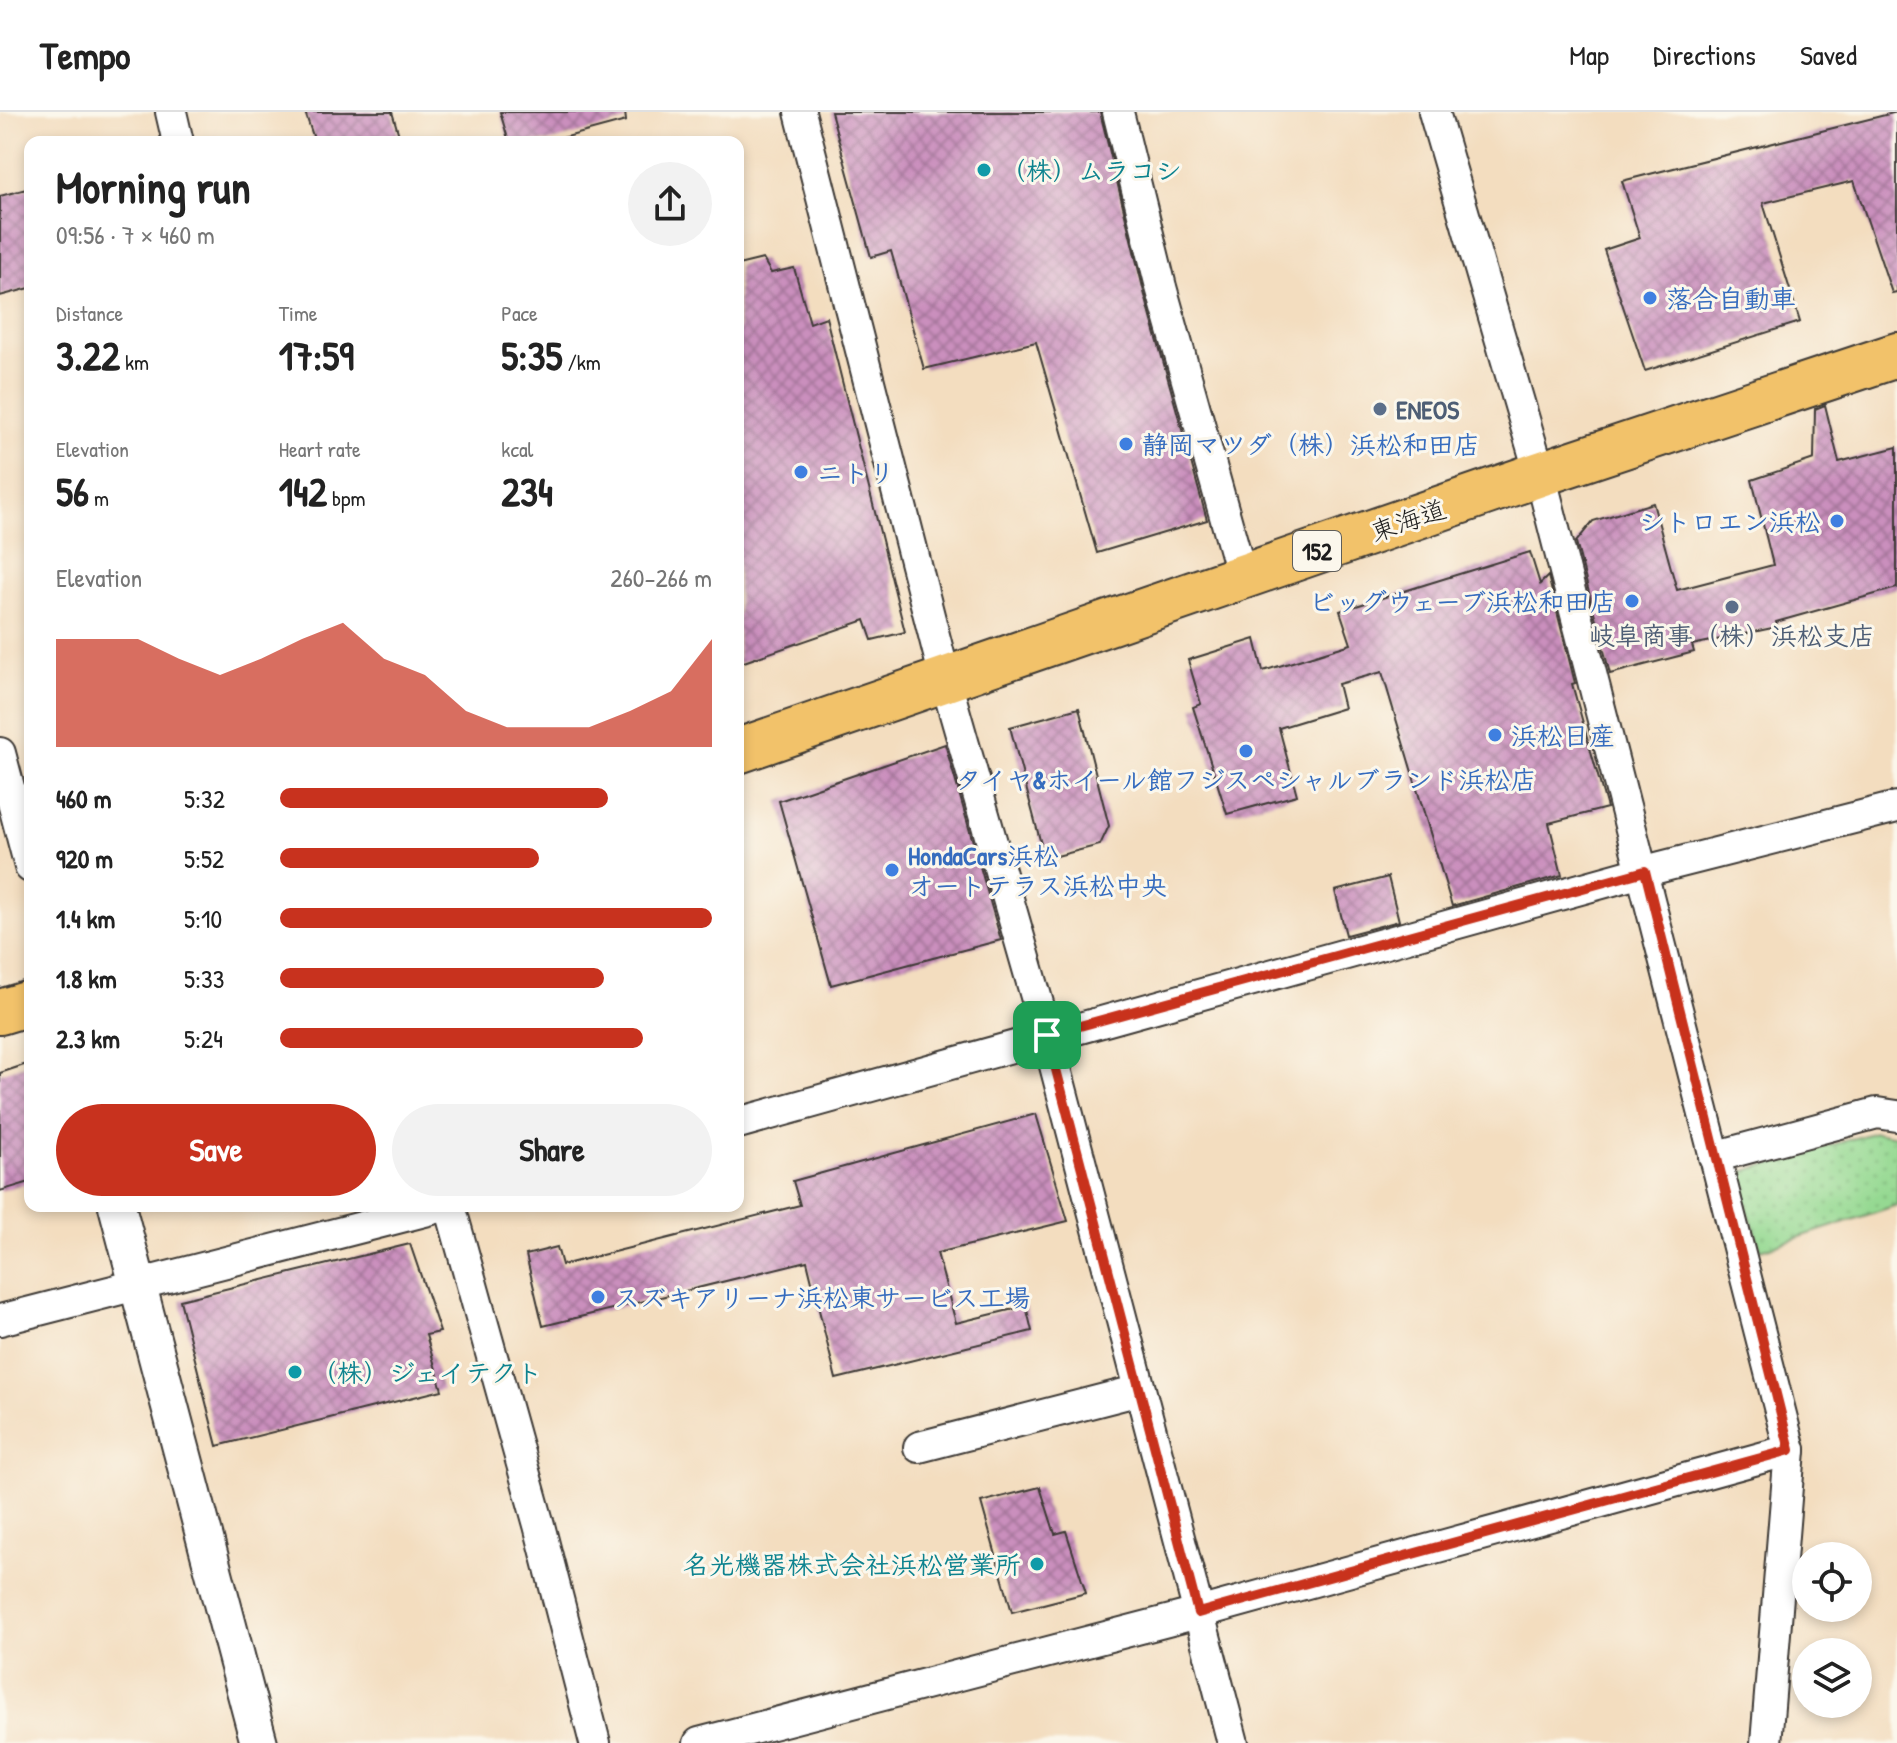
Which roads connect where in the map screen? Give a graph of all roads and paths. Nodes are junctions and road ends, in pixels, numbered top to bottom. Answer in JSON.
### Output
{"nodes":[{"id":1,"x":171,"y":112,"type":"edge"},
{"id":2,"x":800,"y":112,"type":"edge"},
{"id":3,"x":1118,"y":112,"type":"edge"},
{"id":4,"x":1434,"y":112,"type":"edge"},
{"id":5,"x":177,"y":136,"type":"edge"},
{"id":6,"x":1897,"y":355,"type":"edge"},
{"id":7,"x":1540,"y":474,"type":"junction"},
{"id":8,"x":1242,"y":577,"type":"junction"},
{"id":9,"x":946,"y":682,"type":"junction"},
{"id":10,"x":744,"y":749,"type":"edge"},
{"id":11,"x":0,"y":753,"type":"edge"},
{"id":12,"x":1897,"y":807,"type":"edge"},
{"id":13,"x":24,"y":844,"type":"edge"},
{"id":14,"x":1645,"y":871,"type":"junction"},
{"id":15,"x":24,"y":1005,"type":"edge"},
{"id":16,"x":0,"y":1012,"type":"edge"},
{"id":17,"x":1047,"y":1035,"type":"junction"},
{"id":18,"x":1897,"y":1116,"type":"edge"},
{"id":19,"x":744,"y":1121,"type":"edge"},
{"id":20,"x":1714,"y":1157,"type":"junction"},
{"id":21,"x":119,"y":1212,"type":"edge"},
{"id":22,"x":423,"y":1212,"type":"edge"},
{"id":23,"x":449,"y":1212,"type":"edge"},
{"id":24,"x":137,"y":1285,"type":"junction"},
{"id":25,"x":0,"y":1320,"type":"edge"},
{"id":26,"x":1140,"y":1390,"type":"junction"},
{"id":27,"x":919,"y":1447,"type":"dead end"},
{"id":28,"x":1790,"y":1450,"type":"junction"},
{"id":29,"x":1198,"y":1613,"type":"junction"},
{"id":30,"x":259,"y":1743,"type":"edge"},
{"id":31,"x":595,"y":1743,"type":"edge"},
{"id":32,"x":699,"y":1743,"type":"edge"},
{"id":33,"x":1233,"y":1743,"type":"edge"},
{"id":34,"x":1766,"y":1743,"type":"edge"}],
"edges":[{"from":1,"to":5,"type":"street"},
{"from":2,"to":9,"type":"street"},
{"from":3,"to":8,"type":"street"},
{"from":4,"to":7,"type":"street"},
{"from":6,"to":7,"type":"highway","name":"東海道","number":"152"},
{"from":7,"to":8,"type":"highway","name":"東海道","number":"152"},
{"from":7,"to":14,"type":"street"},
{"from":8,"to":9,"type":"highway","name":"東海道","number":"152"},
{"from":9,"to":10,"type":"highway","name":"東海道","number":"152"},
{"from":9,"to":17,"type":"street"},
{"from":11,"to":13,"type":"street"},
{"from":12,"to":14,"type":"street"},
{"from":14,"to":17,"type":"street"},
{"from":14,"to":20,"type":"street"},
{"from":15,"to":16,"type":"highway"},
{"from":17,"to":19,"type":"street"},
{"from":17,"to":26,"type":"street"},
{"from":18,"to":20,"type":"street"},
{"from":20,"to":28,"type":"street"},
{"from":21,"to":24,"type":"street"},
{"from":22,"to":24,"type":"street"},
{"from":23,"to":31,"type":"street"},
{"from":24,"to":25,"type":"street"},
{"from":24,"to":30,"type":"street"},
{"from":26,"to":27,"type":"street"},
{"from":26,"to":29,"type":"street"},
{"from":28,"to":29,"type":"street"},
{"from":28,"to":34,"type":"street"},
{"from":29,"to":32,"type":"street"},
{"from":29,"to":33,"type":"street"}]}
